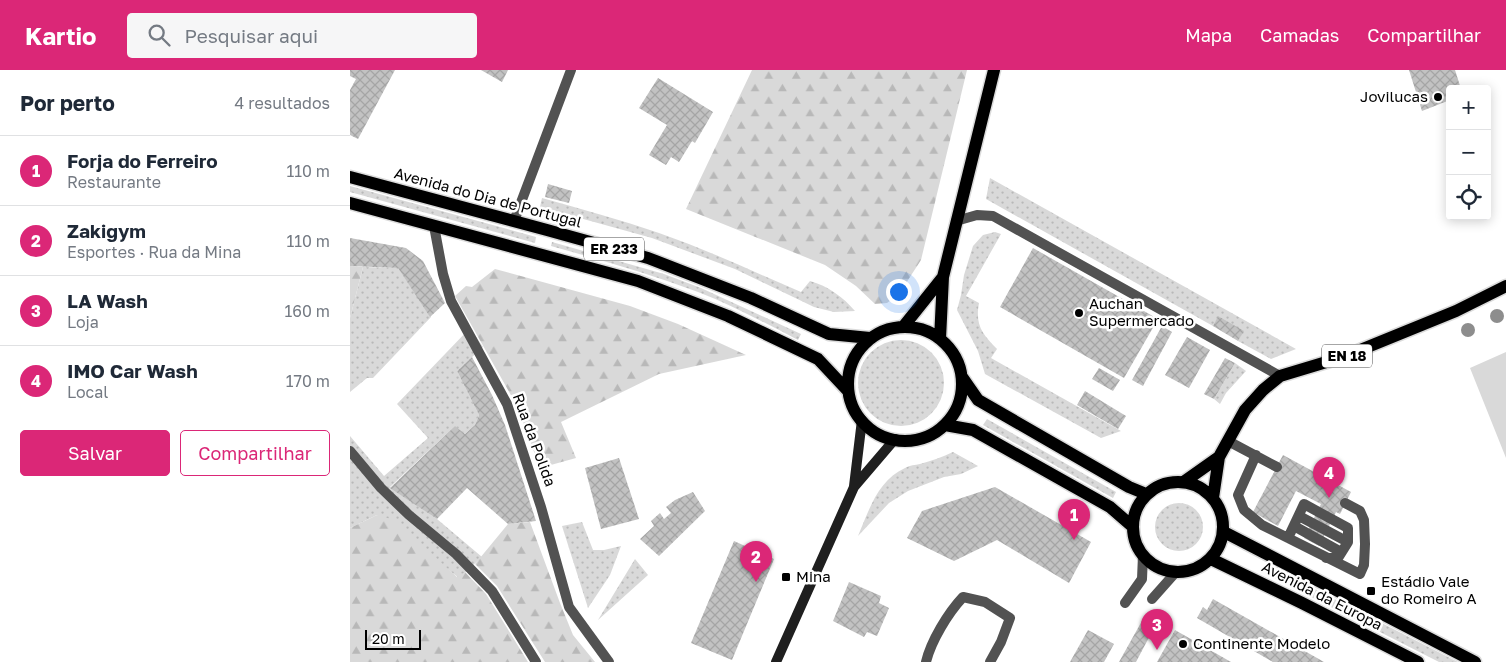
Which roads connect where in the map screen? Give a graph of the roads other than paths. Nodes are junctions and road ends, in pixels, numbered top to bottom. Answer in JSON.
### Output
{"nodes":[{"id":1,"x":570,"y":70,"type":"edge"},
{"id":2,"x":994,"y":70,"type":"edge"},
{"id":3,"x":350,"y":177,"type":"edge"},
{"id":4,"x":350,"y":203,"type":"edge"},
{"id":5,"x":956,"y":221,"type":"junction"},
{"id":6,"x":514,"y":222,"type":"junction"},
{"id":7,"x":434,"y":226,"type":"junction"},
{"id":8,"x":942,"y":277,"type":"junction"},
{"id":9,"x":1506,"y":286,"type":"edge"},
{"id":10,"x":903,"y":327,"type":"junction"},
{"id":11,"x":870,"y":338,"type":"junction"},
{"id":12,"x":940,"y":339,"type":"junction"},
{"id":13,"x":1280,"y":376,"type":"junction"},
{"id":14,"x":962,"y":377,"type":"junction"},
{"id":15,"x":848,"y":390,"type":"junction"},
{"id":16,"x":862,"y":420,"type":"junction"},
{"id":17,"x":945,"y":425,"type":"junction"},
{"id":18,"x":895,"y":439,"type":"junction"},
{"id":19,"x":1228,"y":440,"type":"junction"},
{"id":20,"x":350,"y":451,"type":"edge"},
{"id":21,"x":1256,"y":455,"type":"junction"},
{"id":22,"x":1219,"y":457,"type":"junction"},
{"id":23,"x":1277,"y":467,"type":"dead end"},
{"id":24,"x":1185,"y":482,"type":"junction"},
{"id":25,"x":854,"y":487,"type":"junction"},
{"id":26,"x":1146,"y":494,"type":"junction"},
{"id":27,"x":1213,"y":498,"type":"junction"},
{"id":28,"x":1345,"y":503,"type":"dead end"},
{"id":29,"x":1294,"y":526,"type":"junction"},
{"id":30,"x":1133,"y":527,"type":"junction"},
{"id":31,"x":1224,"y":532,"type":"junction"},
{"id":32,"x":1288,"y":538,"type":"junction"},
{"id":33,"x":1342,"y":552,"type":"junction"},
{"id":34,"x":1143,"y":555,"type":"junction"},
{"id":35,"x":1326,"y":558,"type":"junction"},
{"id":36,"x":1210,"y":559,"type":"junction"},
{"id":37,"x":1176,"y":572,"type":"junction"},
{"id":38,"x":1152,"y":599,"type":"dead end"},
{"id":39,"x":1125,"y":603,"type":"dead end"},
{"id":40,"x":536,"y":662,"type":"edge"},
{"id":41,"x":609,"y":662,"type":"edge"},
{"id":42,"x":776,"y":662,"type":"edge"},
{"id":43,"x":926,"y":662,"type":"edge"},
{"id":44,"x":990,"y":662,"type":"edge"},
{"id":45,"x":1418,"y":662,"type":"edge"},
{"id":46,"x":1475,"y":662,"type":"edge"}],
"edges":[{"from":1,"to":6,"type":"street"},
{"from":2,"to":5,"type":"main road"},
{"from":3,"to":6,"type":"main road","name":"Avenida do Dia de Portugal","number":"ER 233"},
{"from":4,"to":7,"type":"main road","number":"ER 233"},
{"from":5,"to":8,"type":"main road"},
{"from":5,"to":13,"type":"street"},
{"from":6,"to":11,"type":"main road","name":"Avenida do Dia de Portugal","number":"ER 233"},
{"from":7,"to":15,"type":"main road","number":"ER 233"},
{"from":7,"to":41,"type":"street","name":"Rua da Polida"},
{"from":8,"to":10,"type":"main road"},
{"from":8,"to":12,"type":"main road"},
{"from":9,"to":13,"type":"main road","number":"EN 18"},
{"from":10,"to":11,"type":"main road"},
{"from":10,"to":12,"type":"main road"},
{"from":11,"to":15,"type":"main road"},
{"from":12,"to":14,"type":"main road"},
{"from":13,"to":19,"type":"main road","number":"EN 18"},
{"from":14,"to":17,"type":"main road"},
{"from":14,"to":26,"type":"main road"},
{"from":15,"to":16,"type":"main road"},
{"from":16,"to":18,"type":"main road"},
{"from":16,"to":25,"type":"main road"},
{"from":17,"to":18,"type":"main road"},
{"from":17,"to":30,"type":"main road"},
{"from":18,"to":25,"type":"main road"},
{"from":19,"to":21,"type":"street"},
{"from":19,"to":22,"type":"main road","number":"EN 18"},
{"from":20,"to":40,"type":"street"},
{"from":21,"to":23,"type":"street"},
{"from":21,"to":32,"type":"street"},
{"from":22,"to":24,"type":"main road","number":"EN 18"},
{"from":22,"to":27,"type":"main road","number":"EN 18"},
{"from":24,"to":26,"type":"main road"},
{"from":24,"to":27,"type":"main road"},
{"from":25,"to":42,"type":"main road"},
{"from":26,"to":30,"type":"main road"},
{"from":27,"to":31,"type":"main road"},
{"from":28,"to":35,"type":"street"},
{"from":29,"to":32,"type":"street"},
{"from":29,"to":33,"type":"street"},
{"from":29,"to":33,"type":"street"},
{"from":30,"to":34,"type":"main road"},
{"from":31,"to":36,"type":"main road"},
{"from":31,"to":46,"type":"main road","name":"Avenida da Europa"},
{"from":32,"to":35,"type":"street"},
{"from":33,"to":35,"type":"street"},
{"from":34,"to":37,"type":"main road"},
{"from":34,"to":39,"type":"street"},
{"from":36,"to":37,"type":"main road"},
{"from":36,"to":45,"type":"main road","name":"Avenida da Europa"},
{"from":37,"to":38,"type":"street"},
{"from":43,"to":44,"type":"street"}]}
